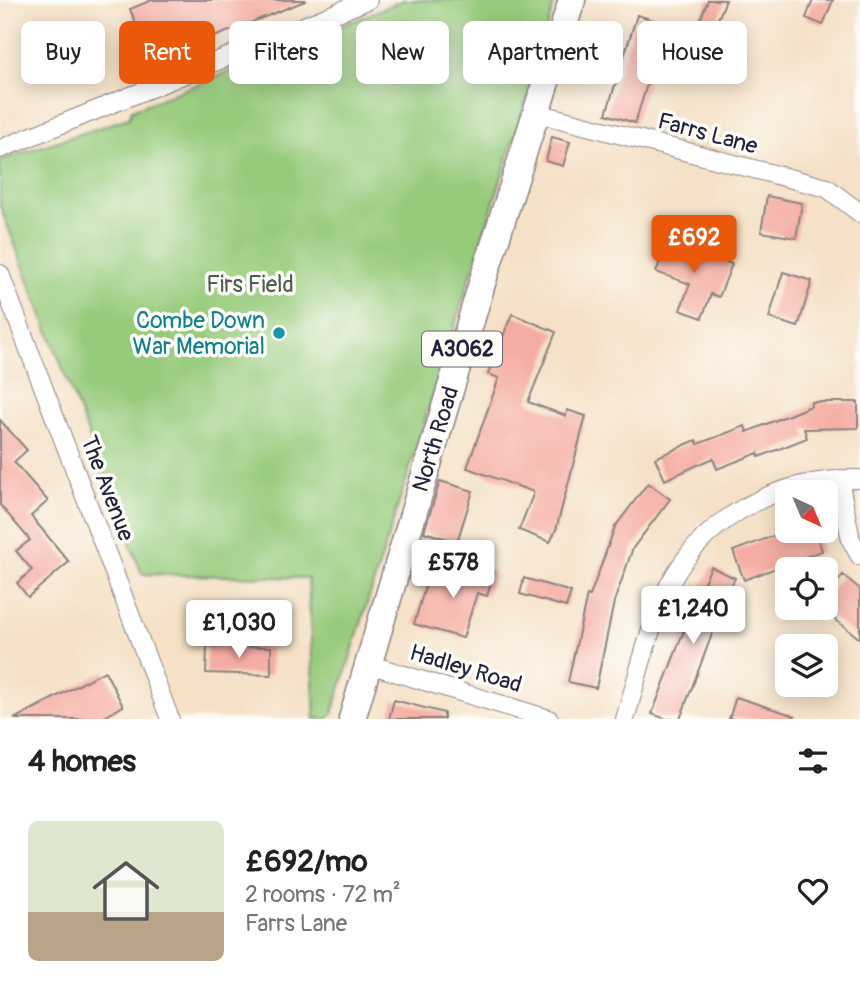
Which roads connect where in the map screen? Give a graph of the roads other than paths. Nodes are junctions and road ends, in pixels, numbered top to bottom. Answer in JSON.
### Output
{"nodes":[{"id":1,"x":368,"y":0,"type":"edge"},
{"id":2,"x":572,"y":0,"type":"edge"},
{"id":3,"x":537,"y":113,"type":"junction"},
{"id":4,"x":0,"y":149,"type":"edge"},
{"id":5,"x":860,"y":213,"type":"edge"},
{"id":6,"x":0,"y":274,"type":"edge"},
{"id":7,"x":839,"y":478,"type":"junction"},
{"id":8,"x":860,"y":479,"type":"edge"},
{"id":9,"x":860,"y":556,"type":"edge"},
{"id":10,"x":368,"y":664,"type":"junction"},
{"id":11,"x":170,"y":719,"type":"edge"},
{"id":12,"x":352,"y":719,"type":"edge"},
{"id":13,"x":550,"y":719,"type":"edge"},
{"id":14,"x":625,"y":719,"type":"edge"}],
"edges":[{"from":1,"to":4,"type":"street"},
{"from":2,"to":3,"type":"main road","name":"North Road","number":"A3062"},
{"from":3,"to":5,"type":"street","name":"Farrs Lane"},
{"from":3,"to":10,"type":"main road","name":"North Road","number":"A3062"},
{"from":6,"to":11,"type":"street","name":"The Avenue"},
{"from":7,"to":8,"type":"street"},
{"from":7,"to":9,"type":"street"},
{"from":7,"to":14,"type":"street"},
{"from":10,"to":12,"type":"main road","name":"North Road","number":"A3062"},
{"from":10,"to":13,"type":"street","name":"Hadley Road"}]}
